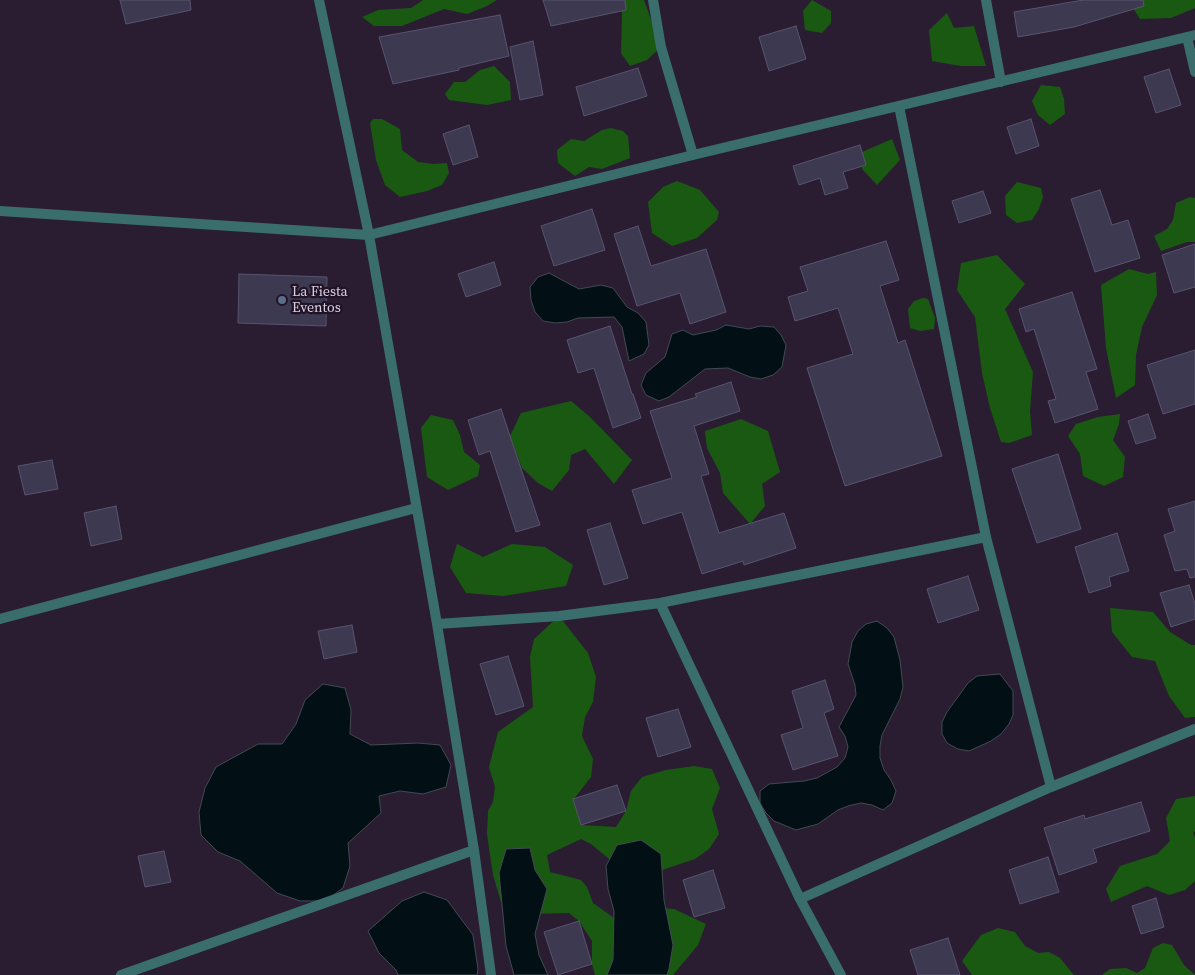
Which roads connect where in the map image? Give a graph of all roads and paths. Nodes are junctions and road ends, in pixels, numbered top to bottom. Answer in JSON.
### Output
{"nodes":[{"id":1,"x":319,"y":0,"type":"edge"},
{"id":2,"x":654,"y":0,"type":"edge"},
{"id":3,"x":986,"y":0,"type":"edge"},
{"id":4,"x":1191,"y":36,"type":"edge"},
{"id":5,"x":1195,"y":72,"type":"edge"},
{"id":6,"x":1001,"y":82,"type":"junction"},
{"id":7,"x":899,"y":106,"type":"junction"},
{"id":8,"x":692,"y":155,"type":"junction"},
{"id":9,"x":0,"y":211,"type":"edge"},
{"id":10,"x":369,"y":235,"type":"junction"},
{"id":11,"x":416,"y":508,"type":"junction"},
{"id":12,"x":986,"y":537,"type":"junction"},
{"id":13,"x":660,"y":603,"type":"junction"},
{"id":14,"x":0,"y":619,"type":"edge"},
{"id":15,"x":436,"y":624,"type":"junction"},
{"id":16,"x":1195,"y":729,"type":"edge"},
{"id":17,"x":1051,"y":787,"type":"junction"},
{"id":18,"x":474,"y":850,"type":"junction"},
{"id":19,"x":800,"y":899,"type":"junction"},
{"id":20,"x":121,"y":975,"type":"edge"},
{"id":21,"x":491,"y":975,"type":"edge"},
{"id":22,"x":841,"y":975,"type":"edge"}],
"edges":[{"from":1,"to":10,"type":"street"},
{"from":2,"to":8,"type":"street"},
{"from":3,"to":6,"type":"street"},
{"from":4,"to":5,"type":"street"},
{"from":4,"to":6,"type":"street"},
{"from":6,"to":7,"type":"street"},
{"from":7,"to":8,"type":"street"},
{"from":7,"to":12,"type":"street"},
{"from":8,"to":10,"type":"street"},
{"from":9,"to":10,"type":"street"},
{"from":10,"to":11,"type":"street"},
{"from":11,"to":14,"type":"street"},
{"from":11,"to":15,"type":"street"},
{"from":12,"to":13,"type":"street"},
{"from":12,"to":17,"type":"street"},
{"from":13,"to":15,"type":"street"},
{"from":13,"to":19,"type":"street"},
{"from":15,"to":18,"type":"street"},
{"from":16,"to":17,"type":"street"},
{"from":17,"to":19,"type":"street"},
{"from":18,"to":20,"type":"street"},
{"from":18,"to":21,"type":"street"},
{"from":19,"to":22,"type":"street"}]}
